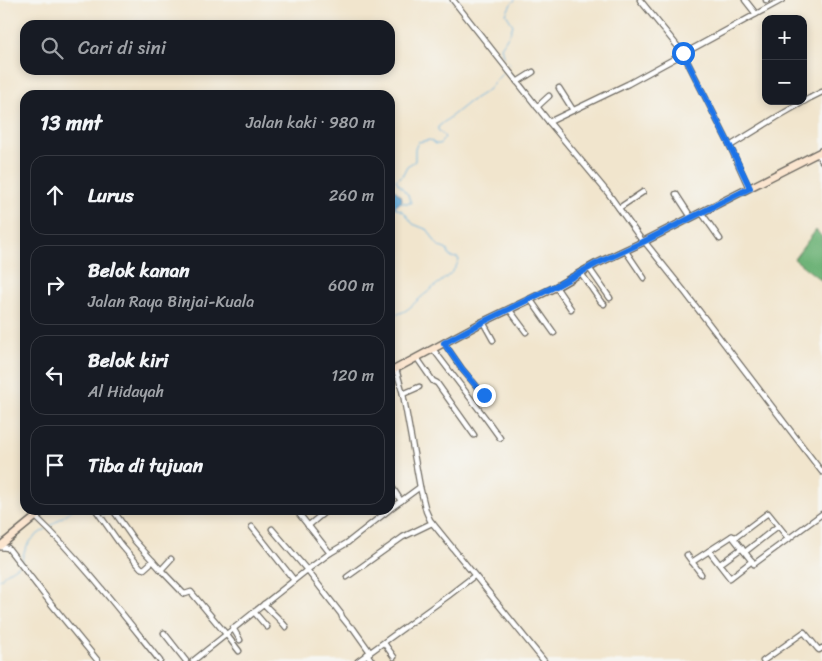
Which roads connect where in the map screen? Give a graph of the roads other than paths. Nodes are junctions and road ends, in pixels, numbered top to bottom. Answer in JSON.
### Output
{"nodes":[{"id":1,"x":453,"y":0,"type":"edge"},
{"id":2,"x":640,"y":0,"type":"edge"},
{"id":3,"x":745,"y":0,"type":"edge"},
{"id":4,"x":782,"y":0,"type":"edge"},
{"id":5,"x":756,"y":14,"type":"junction"},
{"id":6,"x":683,"y":53,"type":"junction"},
{"id":7,"x":533,"y":72,"type":"dead end"},
{"id":8,"x":517,"y":82,"type":"junction"},
{"id":9,"x":559,"y":88,"type":"dead end"},
{"id":10,"x":822,"y":92,"type":"edge"},
{"id":11,"x":549,"y":96,"type":"dead end"},
{"id":12,"x":537,"y":107,"type":"junction"},
{"id":13,"x":573,"y":110,"type":"junction"},
{"id":14,"x":549,"y":122,"type":"junction"},
{"id":15,"x":730,"y":146,"type":"junction"},
{"id":16,"x":819,"y":152,"type":"edge"},
{"id":17,"x":822,"y":161,"type":"edge"},
{"id":18,"x":750,"y":188,"type":"junction"},
{"id":19,"x":643,"y":192,"type":"dead end"},
{"id":20,"x":676,"y":194,"type":"dead end"},
{"id":21,"x":619,"y":208,"type":"junction"},
{"id":22,"x":701,"y":212,"type":"junction"},
{"id":23,"x":691,"y":217,"type":"junction"},
{"id":24,"x":720,"y":239,"type":"dead end"},
{"id":25,"x":644,"y":242,"type":"junction"},
{"id":26,"x":625,"y":250,"type":"junction"},
{"id":27,"x":589,"y":268,"type":"junction"},
{"id":28,"x":581,"y":273,"type":"junction"},
{"id":29,"x":644,"y":278,"type":"dead end"},
{"id":30,"x":556,"y":286,"type":"junction"},
{"id":31,"x":610,"y":298,"type":"dead end"},
{"id":32,"x":530,"y":299,"type":"junction"},
{"id":33,"x":604,"y":304,"type":"dead end"},
{"id":34,"x":509,"y":309,"type":"junction"},
{"id":35,"x":571,"y":309,"type":"dead end"},
{"id":36,"x":483,"y":322,"type":"junction"},
{"id":37,"x":526,"y":332,"type":"dead end"},
{"id":38,"x":554,"y":333,"type":"dead end"},
{"id":39,"x":493,"y":340,"type":"dead end"},
{"id":40,"x":444,"y":343,"type":"junction"},
{"id":41,"x":433,"y":349,"type":"junction"},
{"id":42,"x":417,"y":358,"type":"junction"},
{"id":43,"x":395,"y":369,"type":"edge"},
{"id":44,"x":395,"y":374,"type":"edge"},
{"id":45,"x":419,"y":387,"type":"dead end"},
{"id":46,"x":404,"y":394,"type":"junction"},
{"id":47,"x":484,"y":395,"type":"dead end"},
{"id":48,"x":474,"y":435,"type":"dead end"},
{"id":49,"x":500,"y":438,"type":"dead end"},
{"id":50,"x":822,"y":472,"type":"edge"},
{"id":51,"x":420,"y":487,"type":"junction"},
{"id":52,"x":395,"y":492,"type":"edge"},
{"id":53,"x":401,"y":501,"type":"junction"},
{"id":54,"x":395,"y":506,"type":"edge"},
{"id":55,"x":822,"y":514,"type":"edge"},
{"id":56,"x":38,"y":515,"type":"edge"},
{"id":57,"x":100,"y":515,"type":"edge"},
{"id":58,"x":116,"y":515,"type":"edge"},
{"id":59,"x":300,"y":515,"type":"edge"},
{"id":60,"x":322,"y":515,"type":"edge"},
{"id":61,"x":383,"y":515,"type":"edge"},
{"id":62,"x":36,"y":517,"type":"junction"},
{"id":63,"x":432,"y":523,"type":"junction"},
{"id":64,"x":308,"y":526,"type":"junction"},
{"id":65,"x":778,"y":526,"type":"junction"},
{"id":66,"x":252,"y":527,"type":"dead end"},
{"id":67,"x":272,"y":529,"type":"dead end"},
{"id":68,"x":732,"y":536,"type":"junction"},
{"id":69,"x":789,"y":539,"type":"junction"},
{"id":70,"x":0,"y":547,"type":"edge"},
{"id":71,"x":743,"y":550,"type":"junction"},
{"id":72,"x":709,"y":551,"type":"junction"},
{"id":73,"x":330,"y":553,"type":"junction"},
{"id":74,"x":686,"y":556,"type":"dead end"},
{"id":75,"x":171,"y":560,"type":"dead end"},
{"id":76,"x":153,"y":561,"type":"junction"},
{"id":77,"x":752,"y":561,"type":"junction"},
{"id":78,"x":692,"y":562,"type":"junction"},
{"id":79,"x":720,"y":564,"type":"junction"},
{"id":80,"x":161,"y":570,"type":"junction"},
{"id":81,"x":307,"y":570,"type":"junction"},
{"id":82,"x":701,"y":574,"type":"dead end"},
{"id":83,"x":474,"y":576,"type":"junction"},
{"id":84,"x":348,"y":577,"type":"dead end"},
{"id":85,"x":294,"y":580,"type":"junction"},
{"id":86,"x":264,"y":604,"type":"junction"},
{"id":87,"x":254,"y":612,"type":"junction"},
{"id":88,"x":266,"y":627,"type":"dead end"},
{"id":89,"x":286,"y":627,"type":"dead end"},
{"id":90,"x":233,"y":628,"type":"junction"},
{"id":91,"x":164,"y":633,"type":"dead end"},
{"id":92,"x":226,"y":634,"type":"junction"},
{"id":93,"x":240,"y":640,"type":"dead end"},
{"id":94,"x":384,"y":643,"type":"junction"},
{"id":95,"x":822,"y":648,"type":"edge"},
{"id":96,"x":239,"y":651,"type":"dead end"},
{"id":97,"x":368,"y":653,"type":"junction"},
{"id":98,"x":394,"y":657,"type":"dead end"},
{"id":99,"x":98,"y":661,"type":"edge"},
{"id":100,"x":160,"y":661,"type":"edge"},
{"id":101,"x":186,"y":661,"type":"edge"},
{"id":102,"x":193,"y":661,"type":"edge"},
{"id":103,"x":358,"y":661,"type":"edge"},
{"id":104,"x":372,"y":661,"type":"edge"},
{"id":105,"x":544,"y":661,"type":"edge"},
{"id":106,"x":763,"y":661,"type":"edge"}],
"edges":[{"from":1,"to":8,"type":"street"},
{"from":2,"to":6,"type":"street"},
{"from":3,"to":5,"type":"street"},
{"from":4,"to":5,"type":"street"},
{"from":5,"to":6,"type":"street"},
{"from":6,"to":13,"type":"street"},
{"from":6,"to":15,"type":"street"},
{"from":7,"to":8,"type":"street"},
{"from":8,"to":12,"type":"street"},
{"from":9,"to":13,"type":"street"},
{"from":10,"to":15,"type":"street"},
{"from":11,"to":12,"type":"street"},
{"from":12,"to":14,"type":"street"},
{"from":13,"to":14,"type":"street"},
{"from":14,"to":21,"type":"street"},
{"from":15,"to":18,"type":"street"},
{"from":16,"to":17,"type":"street"},
{"from":16,"to":18,"type":"main road"},
{"from":18,"to":22,"type":"main road"},
{"from":19,"to":21,"type":"street"},
{"from":20,"to":23,"type":"street"},
{"from":21,"to":25,"type":"street"},
{"from":22,"to":23,"type":"main road"},
{"from":22,"to":24,"type":"street"},
{"from":23,"to":25,"type":"main road"},
{"from":25,"to":26,"type":"main road"},
{"from":25,"to":50,"type":"street"},
{"from":26,"to":27,"type":"main road"},
{"from":26,"to":29,"type":"street"},
{"from":27,"to":28,"type":"main road"},
{"from":27,"to":31,"type":"street"},
{"from":28,"to":30,"type":"main road"},
{"from":28,"to":33,"type":"street"},
{"from":30,"to":32,"type":"main road"},
{"from":30,"to":35,"type":"street"},
{"from":32,"to":34,"type":"main road"},
{"from":32,"to":38,"type":"street"},
{"from":34,"to":36,"type":"main road"},
{"from":34,"to":37,"type":"street"},
{"from":36,"to":39,"type":"street"},
{"from":36,"to":40,"type":"main road"},
{"from":40,"to":41,"type":"main road"},
{"from":40,"to":47,"type":"street"},
{"from":41,"to":42,"type":"main road"},
{"from":41,"to":49,"type":"street"},
{"from":42,"to":43,"type":"main road"},
{"from":42,"to":48,"type":"street"},
{"from":44,"to":46,"type":"street"},
{"from":45,"to":46,"type":"street"},
{"from":46,"to":51,"type":"street"},
{"from":51,"to":53,"type":"street"},
{"from":51,"to":63,"type":"street"},
{"from":52,"to":53,"type":"street"},
{"from":53,"to":54,"type":"street"},
{"from":55,"to":69,"type":"street"},
{"from":56,"to":62,"type":"main road"},
{"from":57,"to":76,"type":"street"},
{"from":58,"to":76,"type":"street"},
{"from":59,"to":64,"type":"street"},
{"from":60,"to":64,"type":"street"},
{"from":61,"to":73,"type":"street"},
{"from":62,"to":70,"type":"main road"},
{"from":62,"to":100,"type":"street"},
{"from":63,"to":83,"type":"street"},
{"from":63,"to":84,"type":"street"},
{"from":64,"to":73,"type":"street"},
{"from":65,"to":68,"type":"street"},
{"from":65,"to":69,"type":"street"},
{"from":65,"to":71,"type":"street"},
{"from":66,"to":85,"type":"street"},
{"from":67,"to":81,"type":"street"},
{"from":68,"to":71,"type":"street"},
{"from":68,"to":72,"type":"street"},
{"from":69,"to":77,"type":"street"},
{"from":70,"to":99,"type":"street"},
{"from":71,"to":77,"type":"street"},
{"from":71,"to":79,"type":"street"},
{"from":72,"to":78,"type":"street"},
{"from":72,"to":79,"type":"street"},
{"from":73,"to":81,"type":"street"},
{"from":74,"to":78,"type":"street"},
{"from":75,"to":80,"type":"street"},
{"from":76,"to":80,"type":"street"},
{"from":77,"to":79,"type":"street"},
{"from":78,"to":82,"type":"street"},
{"from":80,"to":92,"type":"street"},
{"from":81,"to":85,"type":"street"},
{"from":81,"to":97,"type":"street"},
{"from":83,"to":94,"type":"street"},
{"from":83,"to":105,"type":"street"},
{"from":85,"to":86,"type":"street"},
{"from":86,"to":87,"type":"street"},
{"from":86,"to":89,"type":"street"},
{"from":87,"to":88,"type":"street"},
{"from":87,"to":90,"type":"street"},
{"from":90,"to":92,"type":"street"},
{"from":90,"to":93,"type":"street"},
{"from":91,"to":101,"type":"street"},
{"from":92,"to":96,"type":"street"},
{"from":92,"to":102,"type":"street"},
{"from":94,"to":97,"type":"street"},
{"from":94,"to":98,"type":"street"},
{"from":95,"to":106,"type":"street"},
{"from":97,"to":103,"type":"street"},
{"from":97,"to":104,"type":"street"}]}
